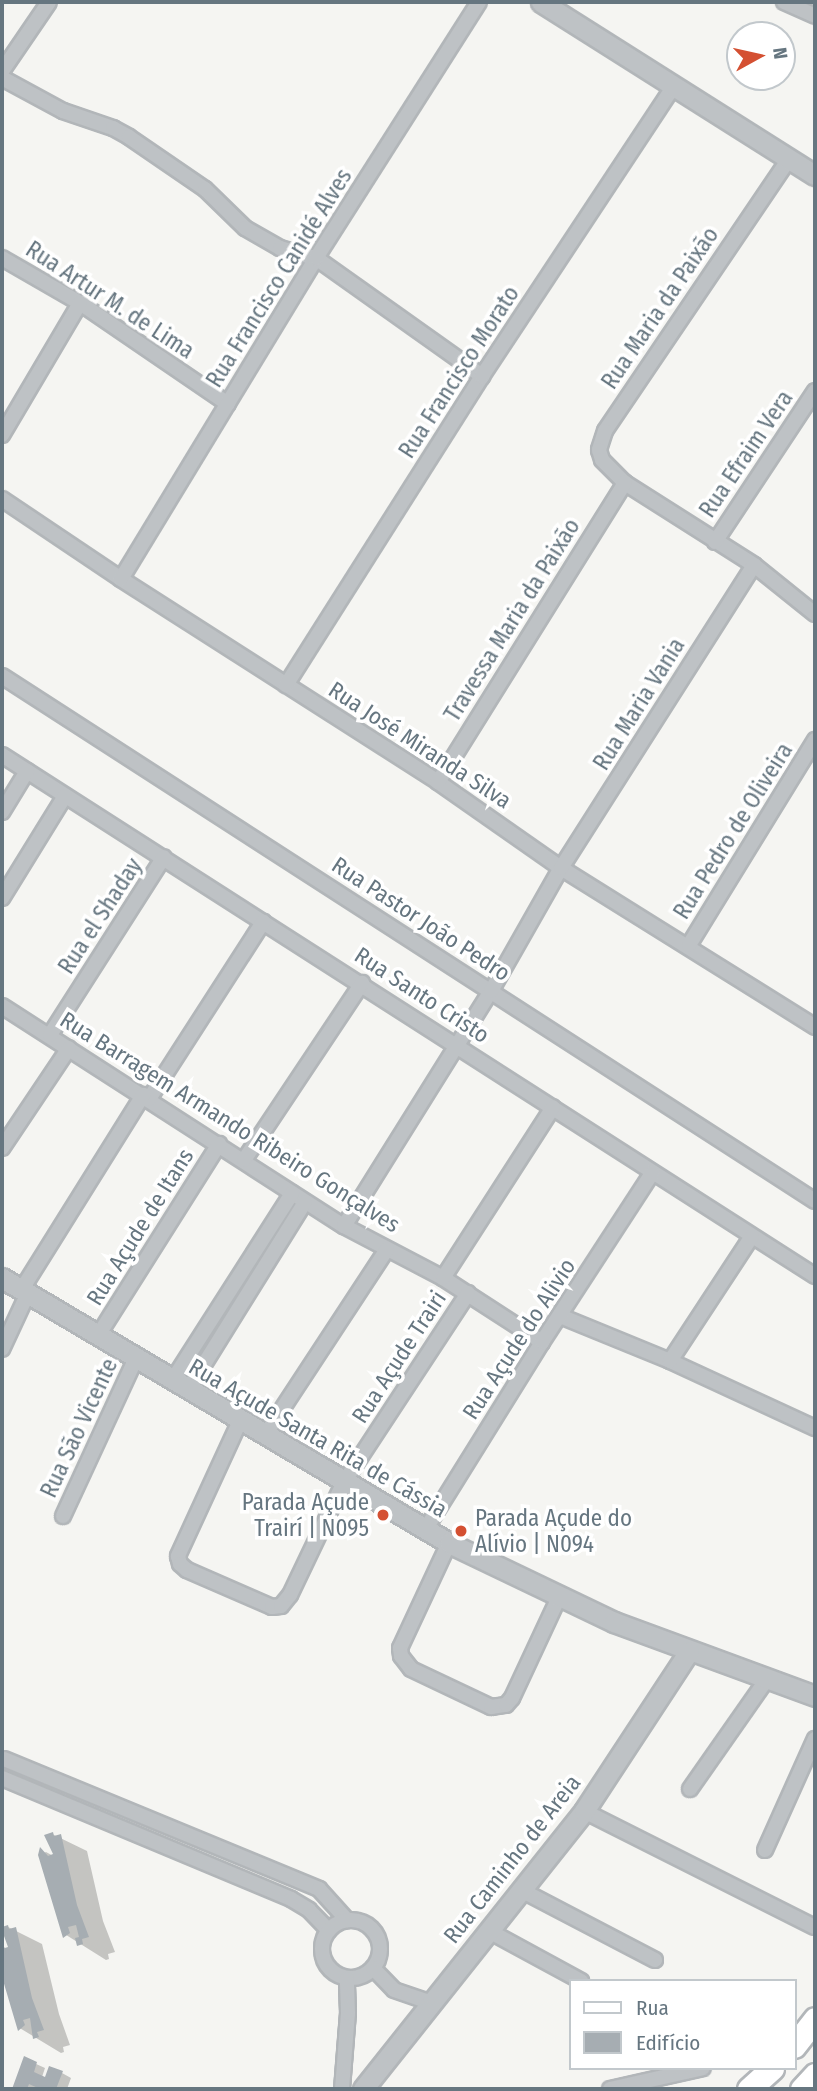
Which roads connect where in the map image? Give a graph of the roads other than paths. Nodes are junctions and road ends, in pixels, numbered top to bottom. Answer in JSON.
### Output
{"nodes":[{"id":1,"x":49,"y":2,"type":"edge"},
{"id":2,"x":480,"y":2,"type":"edge"},
{"id":3,"x":541,"y":2,"type":"edge"},
{"id":4,"x":784,"y":2,"type":"edge"},
{"id":5,"x":815,"y":16,"type":"edge"},
{"id":6,"x":2,"y":71,"type":"edge"},
{"id":7,"x":2,"y":78,"type":"edge"},
{"id":8,"x":674,"y":86,"type":"junction"},
{"id":9,"x":789,"y":159,"type":"junction"},
{"id":10,"x":815,"y":175,"type":"edge"},
{"id":11,"x":2,"y":258,"type":"edge"},
{"id":12,"x":316,"y":258,"type":"junction"},
{"id":13,"x":80,"y":303,"type":"junction"},
{"id":14,"x":482,"y":376,"type":"junction"},
{"id":15,"x":815,"y":391,"type":"edge"},
{"id":16,"x":228,"y":404,"type":"junction"},
{"id":17,"x":2,"y":435,"type":"edge"},
{"id":18,"x":625,"y":482,"type":"junction"},
{"id":19,"x":2,"y":499,"type":"edge"},
{"id":20,"x":715,"y":542,"type":"junction"},
{"id":21,"x":754,"y":565,"type":"junction"},
{"id":22,"x":121,"y":579,"type":"junction"},
{"id":23,"x":815,"y":614,"type":"edge"},
{"id":24,"x":2,"y":676,"type":"edge"},
{"id":25,"x":286,"y":685,"type":"junction"},
{"id":26,"x":815,"y":740,"type":"edge"},
{"id":27,"x":2,"y":755,"type":"edge"},
{"id":28,"x":27,"y":771,"type":"junction"},
{"id":29,"x":438,"y":782,"type":"junction"},
{"id":30,"x":65,"y":796,"type":"junction"},
{"id":31,"x":2,"y":812,"type":"edge"},
{"id":32,"x":164,"y":857,"type":"junction"},
{"id":33,"x":561,"y":868,"type":"junction"},
{"id":34,"x":2,"y":898,"type":"edge"},
{"id":35,"x":263,"y":922,"type":"junction"},
{"id":36,"x":689,"y":945,"type":"junction"},
{"id":37,"x":362,"y":983,"type":"junction"},
{"id":38,"x":491,"y":991,"type":"junction"},
{"id":39,"x":2,"y":1006,"type":"edge"},
{"id":40,"x":814,"y":1024,"type":"edge"},
{"id":41,"x":50,"y":1035,"type":"junction"},
{"id":42,"x":457,"y":1044,"type":"junction"},
{"id":43,"x":69,"y":1048,"type":"junction"},
{"id":44,"x":146,"y":1097,"type":"junction"},
{"id":45,"x":553,"y":1107,"type":"junction"},
{"id":46,"x":219,"y":1144,"type":"junction"},
{"id":47,"x":2,"y":1148,"type":"edge"},
{"id":48,"x":244,"y":1160,"type":"junction"},
{"id":49,"x":652,"y":1173,"type":"junction"},
{"id":50,"x":292,"y":1193,"type":"junction"},
{"id":51,"x":815,"y":1200,"type":"edge"},
{"id":52,"x":305,"y":1202,"type":"junction"},
{"id":53,"x":344,"y":1226,"type":"junction"},
{"id":54,"x":752,"y":1236,"type":"junction"},
{"id":55,"x":387,"y":1249,"type":"junction"},
{"id":56,"x":815,"y":1276,"type":"edge"},
{"id":57,"x":2,"y":1278,"type":"edge"},
{"id":58,"x":443,"y":1278,"type":"junction"},
{"id":59,"x":25,"y":1291,"type":"junction"},
{"id":60,"x":468,"y":1293,"type":"junction"},
{"id":61,"x":560,"y":1317,"type":"junction"},
{"id":62,"x":99,"y":1334,"type":"junction"},
{"id":63,"x":541,"y":1342,"type":"junction"},
{"id":64,"x":2,"y":1349,"type":"edge"},
{"id":65,"x":136,"y":1358,"type":"junction"},
{"id":66,"x":670,"y":1361,"type":"junction"},
{"id":67,"x":180,"y":1385,"type":"junction"},
{"id":68,"x":240,"y":1421,"type":"junction"},
{"id":69,"x":815,"y":1428,"type":"edge"},
{"id":70,"x":265,"y":1435,"type":"junction"},
{"id":71,"x":344,"y":1482,"type":"junction"},
{"id":72,"x":63,"y":1516,"type":"dead end"},
{"id":73,"x":425,"y":1530,"type":"junction"},
{"id":74,"x":449,"y":1543,"type":"junction"},
{"id":75,"x":559,"y":1597,"type":"junction"},
{"id":76,"x":689,"y":1651,"type":"junction"},
{"id":77,"x":767,"y":1679,"type":"junction"},
{"id":78,"x":815,"y":1696,"type":"edge"},
{"id":79,"x":815,"y":1739,"type":"edge"},
{"id":80,"x":3,"y":1758,"type":"edge"},
{"id":81,"x":2,"y":1778,"type":"edge"},
{"id":82,"x":690,"y":1789,"type":"dead end"},
{"id":83,"x":584,"y":1811,"type":"junction"},
{"id":84,"x":765,"y":1850,"type":"dead end"},
{"id":85,"x":523,"y":1891,"type":"junction"},
{"id":86,"x":346,"y":1920,"type":"junction"},
{"id":87,"x":815,"y":1927,"type":"edge"},
{"id":88,"x":328,"y":1930,"type":"junction"},
{"id":89,"x":489,"y":1931,"type":"junction"},
{"id":90,"x":655,"y":1960,"type":"dead end"},
{"id":91,"x":373,"y":1968,"type":"junction"},
{"id":92,"x":347,"y":1979,"type":"junction"},
{"id":93,"x":576,"y":1979,"type":"edge"},
{"id":94,"x":431,"y":2003,"type":"junction"},
{"id":95,"x":815,"y":2019,"type":"edge"},
{"id":96,"x":796,"y":2043,"type":"edge"},
{"id":97,"x":696,"y":2070,"type":"edge"},
{"id":98,"x":770,"y":2070,"type":"edge"},
{"id":99,"x":815,"y":2075,"type":"edge"},
{"id":100,"x":342,"y":2089,"type":"edge"},
{"id":101,"x":363,"y":2089,"type":"edge"},
{"id":102,"x":610,"y":2089,"type":"edge"},
{"id":103,"x":749,"y":2089,"type":"edge"},
{"id":104,"x":802,"y":2089,"type":"edge"}],
"edges":[{"from":1,"to":6,"type":"street"},
{"from":2,"to":12,"type":"street","name":"Rua Francisco Canidé Alves"},
{"from":3,"to":8,"type":"street"},
{"from":4,"to":5,"type":"street"},
{"from":7,"to":12,"type":"street"},
{"from":8,"to":9,"type":"street"},
{"from":8,"to":14,"type":"street","name":"Rua Francisco Morato"},
{"from":9,"to":10,"type":"street"},
{"from":9,"to":18,"type":"street","name":"Rua Maria da Paixão"},
{"from":11,"to":13,"type":"street","name":"Rua Artur M. de Lima"},
{"from":12,"to":14,"type":"street"},
{"from":12,"to":16,"type":"street","name":"Rua Francisco Canidé Alves"},
{"from":13,"to":16,"type":"street","name":"Rua Artur M. de Lima"},
{"from":13,"to":17,"type":"street"},
{"from":14,"to":25,"type":"street","name":"Rua Francisco Morato"},
{"from":15,"to":20,"type":"street","name":"Rua Efraim Vera"},
{"from":16,"to":22,"type":"street","name":"Rua Francisco Canidé Alves"},
{"from":18,"to":20,"type":"street"},
{"from":18,"to":29,"type":"street","name":"Travessa Maria da Paixão"},
{"from":19,"to":22,"type":"street","name":"Rua José Miranda Silva"},
{"from":20,"to":21,"type":"street"},
{"from":21,"to":23,"type":"street"},
{"from":21,"to":33,"type":"street","name":"Rua Maria Vania"},
{"from":22,"to":25,"type":"street","name":"Rua José Miranda Silva"},
{"from":24,"to":38,"type":"street","name":"Rua Pastor João Pedro"},
{"from":25,"to":29,"type":"street","name":"Rua José Miranda Silva"},
{"from":26,"to":36,"type":"street","name":"Rua Pedro de Oliveira"},
{"from":27,"to":28,"type":"street","name":"Rua Santo Cristo"},
{"from":28,"to":30,"type":"street","name":"Rua Santo Cristo"},
{"from":28,"to":31,"type":"street"},
{"from":29,"to":33,"type":"street","name":"Rua José Miranda Silva"},
{"from":30,"to":32,"type":"street","name":"Rua Santo Cristo"},
{"from":30,"to":34,"type":"street"},
{"from":32,"to":35,"type":"street","name":"Rua Santo Cristo"},
{"from":32,"to":41,"type":"street","name":"Rua el Shaday"},
{"from":33,"to":36,"type":"street","name":"Rua José Miranda Silva"},
{"from":33,"to":38,"type":"street","name":"Rua Maria Vania"},
{"from":35,"to":37,"type":"street","name":"Rua Santo Cristo"},
{"from":35,"to":44,"type":"street"},
{"from":36,"to":40,"type":"street","name":"Rua José Miranda Silva"},
{"from":37,"to":42,"type":"street","name":"Rua Santo Cristo"},
{"from":37,"to":48,"type":"street"},
{"from":38,"to":42,"type":"street","name":"Rua Maria Vania"},
{"from":38,"to":51,"type":"street","name":"Rua Pastor João Pedro"},
{"from":39,"to":41,"type":"street","name":"Rua Barragem Armando Ribeiro Gonçalves"},
{"from":41,"to":43,"type":"street","name":"Rua Barragem Armando Ribeiro Gonçalves"},
{"from":42,"to":45,"type":"street","name":"Rua Santo Cristo"},
{"from":42,"to":53,"type":"street","name":"Rua Maria Vania"},
{"from":43,"to":44,"type":"street","name":"Rua Barragem Armando Ribeiro Gonçalves"},
{"from":43,"to":47,"type":"street"},
{"from":44,"to":46,"type":"street","name":"Rua Barragem Armando Ribeiro Gonçalves"},
{"from":44,"to":59,"type":"street"},
{"from":45,"to":49,"type":"street","name":"Rua Santo Cristo"},
{"from":45,"to":58,"type":"street"},
{"from":46,"to":48,"type":"street","name":"Rua Barragem Armando Ribeiro Gonçalves"},
{"from":46,"to":62,"type":"street","name":"Rua Açude de Itans"},
{"from":48,"to":50,"type":"street","name":"Rua Barragem Armando Ribeiro Gonçalves"},
{"from":49,"to":54,"type":"street","name":"Rua Santo Cristo"},
{"from":49,"to":61,"type":"street","name":"Rua Açude do Alivio"},
{"from":50,"to":52,"type":"street","name":"Rua Barragem Armando Ribeiro Gonçalves"},
{"from":50,"to":67,"type":"street"},
{"from":52,"to":53,"type":"street","name":"Rua Barragem Armando Ribeiro Gonçalves"},
{"from":52,"to":67,"type":"street"},
{"from":53,"to":55,"type":"street","name":"Rua Barragem Armando Ribeiro Gonçalves"},
{"from":54,"to":56,"type":"street","name":"Rua Santo Cristo"},
{"from":54,"to":66,"type":"street"},
{"from":55,"to":58,"type":"street","name":"Rua Barragem Armando Ribeiro Gonçalves"},
{"from":55,"to":70,"type":"street"},
{"from":57,"to":59,"type":"street","name":"Rua Açude Santa Rita de Cássia"},
{"from":58,"to":60,"type":"street","name":"Rua Barragem Armando Ribeiro Gonçalves"},
{"from":59,"to":62,"type":"street","name":"Rua Açude Santa Rita de Cássia"},
{"from":59,"to":64,"type":"street"},
{"from":60,"to":63,"type":"street","name":"Rua Barragem Armando Ribeiro Gonçalves"},
{"from":60,"to":71,"type":"street","name":"Rua Açude Trairi"},
{"from":61,"to":63,"type":"street","name":"Rua Açude do Alivio"},
{"from":61,"to":66,"type":"street"},
{"from":62,"to":65,"type":"street","name":"Rua Açude Santa Rita de Cássia"},
{"from":63,"to":73,"type":"street","name":"Rua Açude do Alivio"},
{"from":65,"to":67,"type":"street","name":"Rua Açude Santa Rita de Cássia"},
{"from":65,"to":72,"type":"street","name":"Rua São Vicente"},
{"from":66,"to":69,"type":"street"},
{"from":67,"to":68,"type":"street","name":"Rua Açude Santa Rita de Cássia"},
{"from":68,"to":70,"type":"street","name":"Rua Açude Santa Rita de Cássia"},
{"from":68,"to":71,"type":"street","name":"Rua Açude Trairi"},
{"from":70,"to":71,"type":"street","name":"Rua Açude Santa Rita de Cássia"},
{"from":71,"to":73,"type":"street","name":"Rua Açude Santa Rita de Cássia"},
{"from":73,"to":74,"type":"street","name":"Rua Açude Santa Rita de Cássia"},
{"from":74,"to":75,"type":"street","name":"Rua Açude Santa Rita de Cássia"},
{"from":74,"to":75,"type":"street"},
{"from":75,"to":76,"type":"street","name":"Rua Açude Santa Rita de Cássia"},
{"from":76,"to":77,"type":"street","name":"Rua Açude Santa Rita de Cássia"},
{"from":76,"to":83,"type":"street","name":"Rua Caminho de Areia"},
{"from":77,"to":78,"type":"street","name":"Rua Açude Santa Rita de Cássia"},
{"from":77,"to":82,"type":"street"},
{"from":79,"to":84,"type":"street"},
{"from":80,"to":86,"type":"street"},
{"from":81,"to":88,"type":"street"},
{"from":83,"to":85,"type":"street","name":"Rua Caminho de Areia"},
{"from":83,"to":87,"type":"street"},
{"from":85,"to":89,"type":"street","name":"Rua Caminho de Areia"},
{"from":85,"to":90,"type":"street"},
{"from":86,"to":88,"type":"street"},
{"from":86,"to":91,"type":"street"},
{"from":88,"to":92,"type":"street"},
{"from":89,"to":93,"type":"street"},
{"from":89,"to":94,"type":"street","name":"Rua Caminho de Areia"},
{"from":91,"to":92,"type":"street"},
{"from":91,"to":94,"type":"street"},
{"from":92,"to":100,"type":"street"},
{"from":94,"to":101,"type":"street","name":"Rua Caminho de Areia"},
{"from":95,"to":96,"type":"main road"},
{"from":97,"to":102,"type":"street"},
{"from":98,"to":103,"type":"main road"},
{"from":99,"to":104,"type":"main road"}]}
